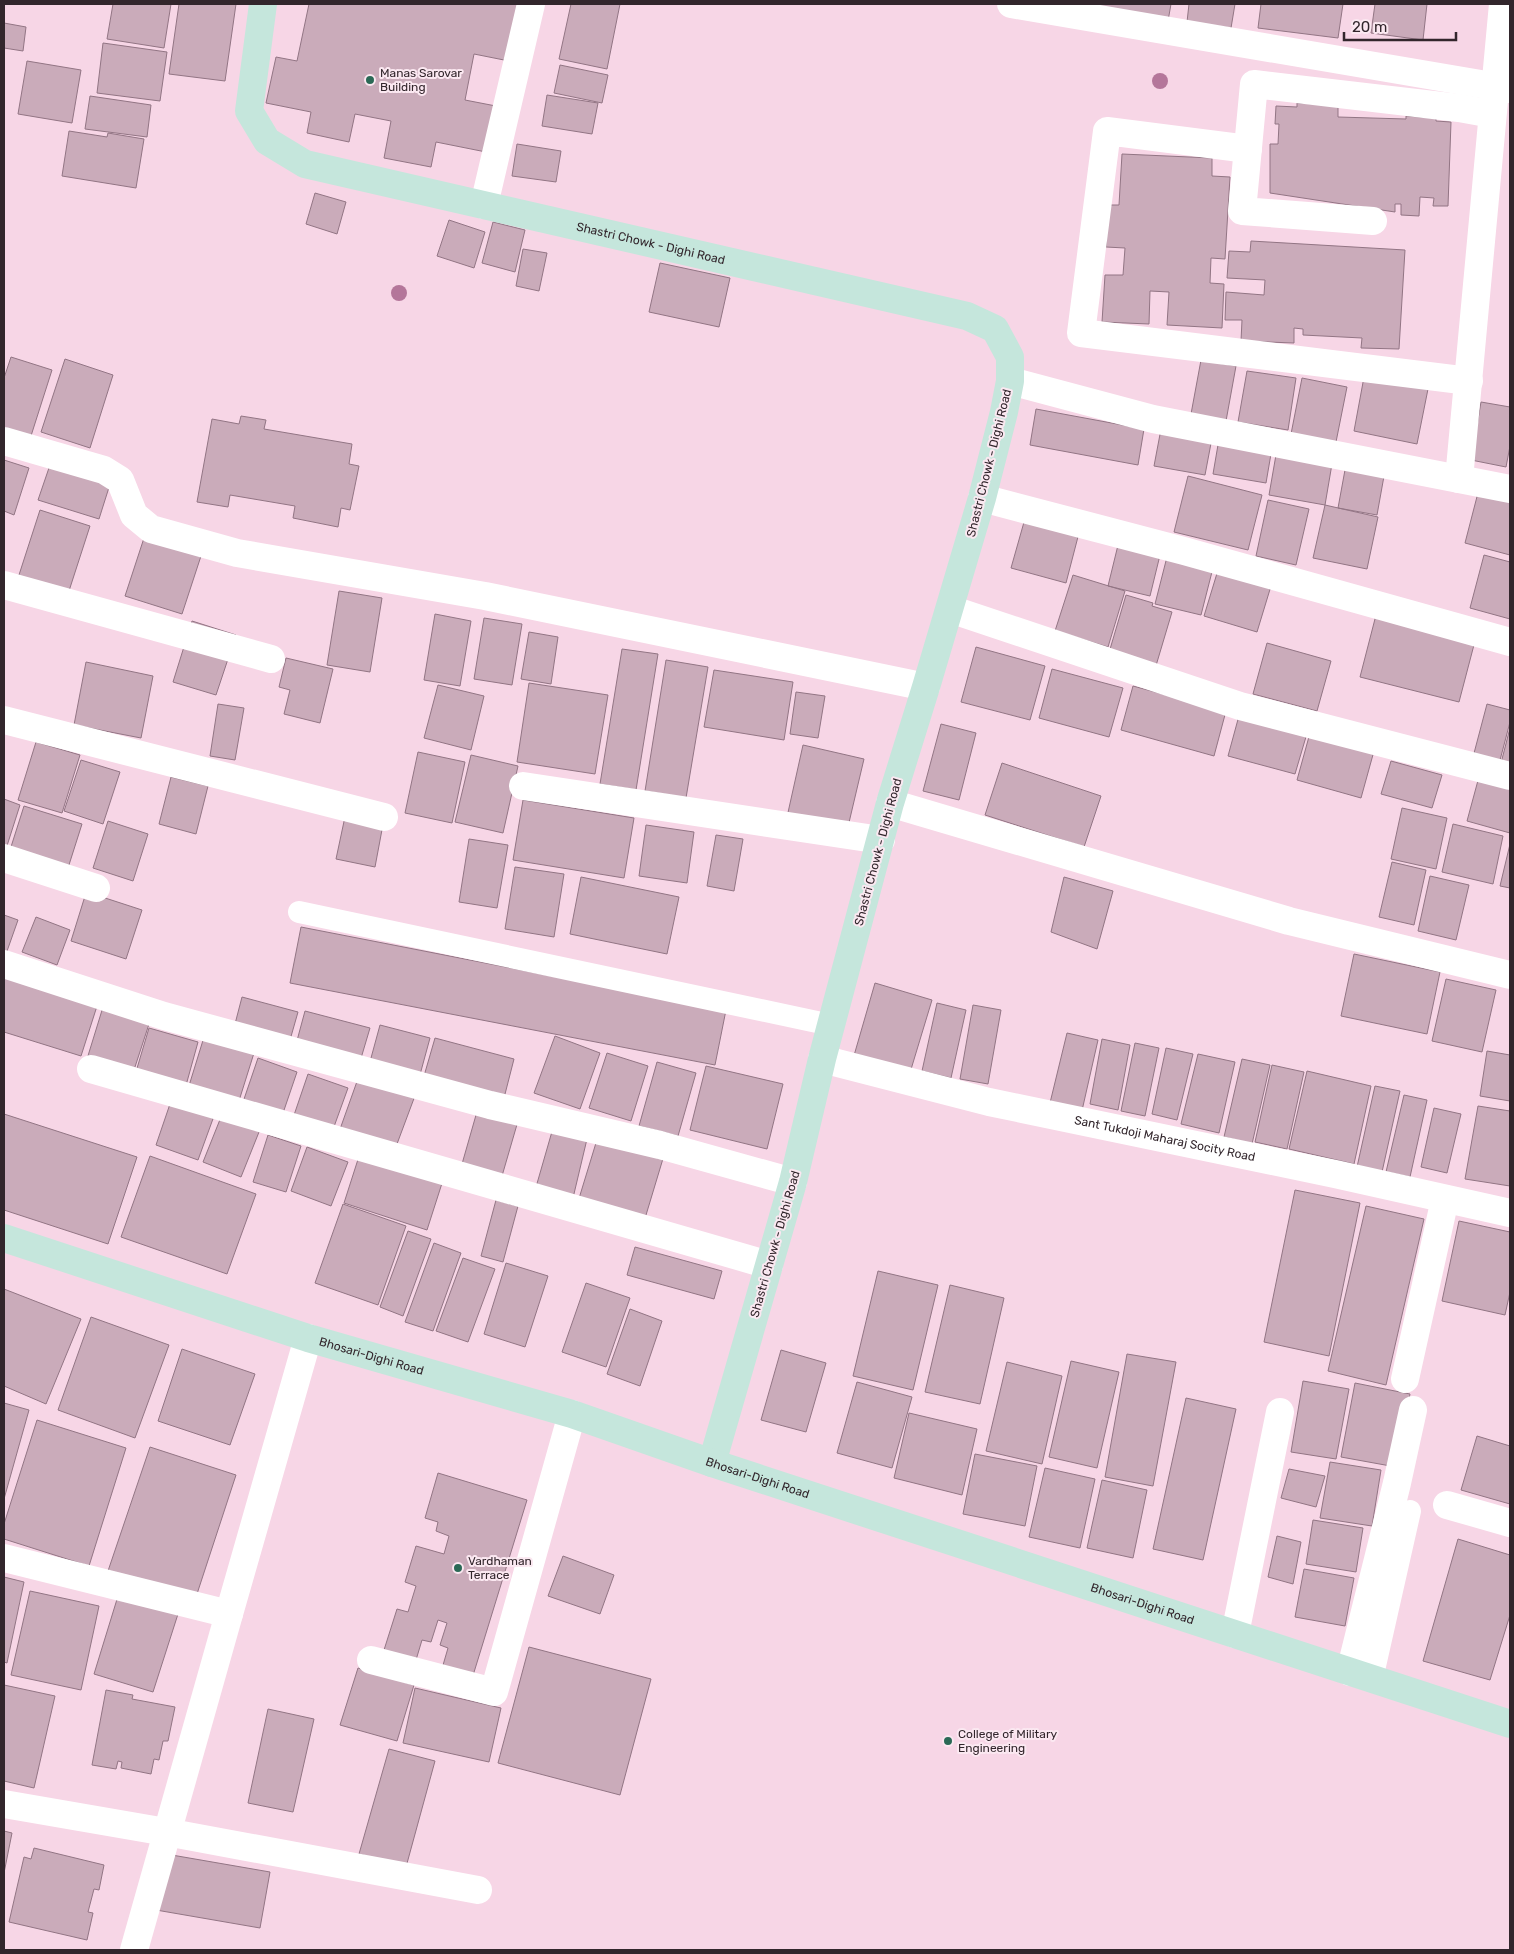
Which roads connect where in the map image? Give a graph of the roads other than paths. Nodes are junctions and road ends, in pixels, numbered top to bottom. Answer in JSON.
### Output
{"nodes":[{"id":1,"x":263,"y":4,"type":"edge"},
{"id":2,"x":531,"y":4,"type":"edge"},
{"id":3,"x":1010,"y":4,"type":"edge"},
{"id":4,"x":1503,"y":4,"type":"edge"},
{"id":5,"x":1503,"y":88,"type":"edge"},
{"id":6,"x":1492,"y":114,"type":"junction"},
{"id":7,"x":1248,"y":149,"type":"junction"},
{"id":8,"x":484,"y":205,"type":"junction"},
{"id":9,"x":1373,"y":221,"type":"dead end"},
{"id":10,"x":1010,"y":381,"type":"junction"},
{"id":11,"x":1469,"y":381,"type":"junction"},
{"id":12,"x":4,"y":441,"type":"edge"},
{"id":13,"x":1460,"y":479,"type":"junction"},
{"id":14,"x":1510,"y":489,"type":"edge"},
{"id":15,"x":982,"y":498,"type":"junction"},
{"id":16,"x":4,"y":585,"type":"edge"},
{"id":17,"x":950,"y":609,"type":"junction"},
{"id":18,"x":1510,"y":642,"type":"edge"},
{"id":19,"x":271,"y":659,"type":"dead end"},
{"id":20,"x":926,"y":687,"type":"junction"},
{"id":21,"x":4,"y":720,"type":"edge"},
{"id":22,"x":1510,"y":776,"type":"edge"},
{"id":23,"x":523,"y":786,"type":"dead end"},
{"id":24,"x":890,"y":803,"type":"junction"},
{"id":25,"x":384,"y":817,"type":"dead end"},
{"id":26,"x":881,"y":840,"type":"junction"},
{"id":27,"x":4,"y":858,"type":"edge"},
{"id":28,"x":96,"y":888,"type":"dead end"},
{"id":29,"x":299,"y":912,"type":"dead end"},
{"id":30,"x":4,"y":964,"type":"edge"},
{"id":31,"x":1510,"y":975,"type":"edge"},
{"id":32,"x":831,"y":1025,"type":"junction"},
{"id":33,"x":822,"y":1059,"type":"junction"},
{"id":34,"x":91,"y":1069,"type":"dead end"},
{"id":35,"x":793,"y":1182,"type":"junction"},
{"id":36,"x":1445,"y":1199,"type":"junction"},
{"id":37,"x":1510,"y":1213,"type":"edge"},
{"id":38,"x":4,"y":1238,"type":"edge"},
{"id":39,"x":769,"y":1265,"type":"junction"},
{"id":40,"x":308,"y":1338,"type":"junction"},
{"id":41,"x":1405,"y":1379,"type":"dead end"},
{"id":42,"x":1413,"y":1410,"type":"dead end"},
{"id":43,"x":1280,"y":1412,"type":"dead end"},
{"id":44,"x":572,"y":1414,"type":"junction"},
{"id":45,"x":712,"y":1463,"type":"junction"},
{"id":46,"x":1447,"y":1504,"type":"dead end"},
{"id":47,"x":1410,"y":1511,"type":"dead end"},
{"id":48,"x":1510,"y":1523,"type":"edge"},
{"id":49,"x":4,"y":1558,"type":"edge"},
{"id":50,"x":229,"y":1614,"type":"junction"},
{"id":51,"x":1235,"y":1634,"type":"junction"},
{"id":52,"x":371,"y":1660,"type":"dead end"},
{"id":53,"x":1361,"y":1675,"type":"junction"},
{"id":54,"x":1510,"y":1724,"type":"edge"},
{"id":55,"x":4,"y":1804,"type":"edge"},
{"id":56,"x":166,"y":1832,"type":"junction"},
{"id":57,"x":478,"y":1890,"type":"dead end"},
{"id":58,"x":134,"y":1950,"type":"edge"}],
"edges":[{"from":1,"to":8,"type":"street","name":"Shastri Chowk - Dighi Road"},
{"from":2,"to":8,"type":"street"},
{"from":3,"to":5,"type":"street"},
{"from":4,"to":5,"type":"street"},
{"from":5,"to":6,"type":"street"},
{"from":6,"to":7,"type":"street"},
{"from":6,"to":11,"type":"street"},
{"from":7,"to":9,"type":"street"},
{"from":7,"to":11,"type":"street"},
{"from":8,"to":10,"type":"street","name":"Shastri Chowk - Dighi Road"},
{"from":10,"to":13,"type":"street"},
{"from":10,"to":15,"type":"street","name":"Shastri Chowk - Dighi Road"},
{"from":11,"to":13,"type":"street"},
{"from":12,"to":20,"type":"street"},
{"from":13,"to":14,"type":"street"},
{"from":15,"to":17,"type":"street","name":"Shastri Chowk - Dighi Road"},
{"from":15,"to":18,"type":"street"},
{"from":16,"to":19,"type":"street"},
{"from":17,"to":20,"type":"street","name":"Shastri Chowk - Dighi Road"},
{"from":17,"to":22,"type":"street"},
{"from":20,"to":24,"type":"street","name":"Shastri Chowk - Dighi Road"},
{"from":21,"to":25,"type":"street"},
{"from":23,"to":26,"type":"street"},
{"from":24,"to":26,"type":"street","name":"Shastri Chowk - Dighi Road"},
{"from":24,"to":31,"type":"street"},
{"from":26,"to":32,"type":"street","name":"Shastri Chowk - Dighi Road"},
{"from":27,"to":28,"type":"street"},
{"from":29,"to":32,"type":"lane"},
{"from":30,"to":35,"type":"street"},
{"from":32,"to":33,"type":"street","name":"Shastri Chowk - Dighi Road"},
{"from":33,"to":35,"type":"street","name":"Shastri Chowk - Dighi Road"},
{"from":33,"to":36,"type":"street","name":"Sant Tukdoji Maharaj Socity Road"},
{"from":34,"to":39,"type":"street"},
{"from":35,"to":39,"type":"street","name":"Shastri Chowk - Dighi Road"},
{"from":36,"to":37,"type":"street","name":"Sant Tukdoji Maharaj Socity Road"},
{"from":36,"to":41,"type":"street"},
{"from":38,"to":40,"type":"street","name":"Bhosari-Dighi Road"},
{"from":39,"to":45,"type":"street","name":"Shastri Chowk - Dighi Road"},
{"from":40,"to":44,"type":"street","name":"Bhosari-Dighi Road"},
{"from":40,"to":50,"type":"street"},
{"from":42,"to":53,"type":"street"},
{"from":43,"to":51,"type":"street"},
{"from":44,"to":45,"type":"street","name":"Bhosari-Dighi Road"},
{"from":44,"to":52,"type":"street"},
{"from":45,"to":51,"type":"street","name":"Bhosari-Dighi Road"},
{"from":46,"to":48,"type":"street"},
{"from":47,"to":53,"type":"lane"},
{"from":49,"to":50,"type":"street"},
{"from":50,"to":56,"type":"street"},
{"from":51,"to":53,"type":"street","name":"Bhosari-Dighi Road"},
{"from":53,"to":54,"type":"street","name":"Bhosari-Dighi Road"},
{"from":55,"to":56,"type":"street"},
{"from":56,"to":57,"type":"street"},
{"from":56,"to":58,"type":"street"}]}
